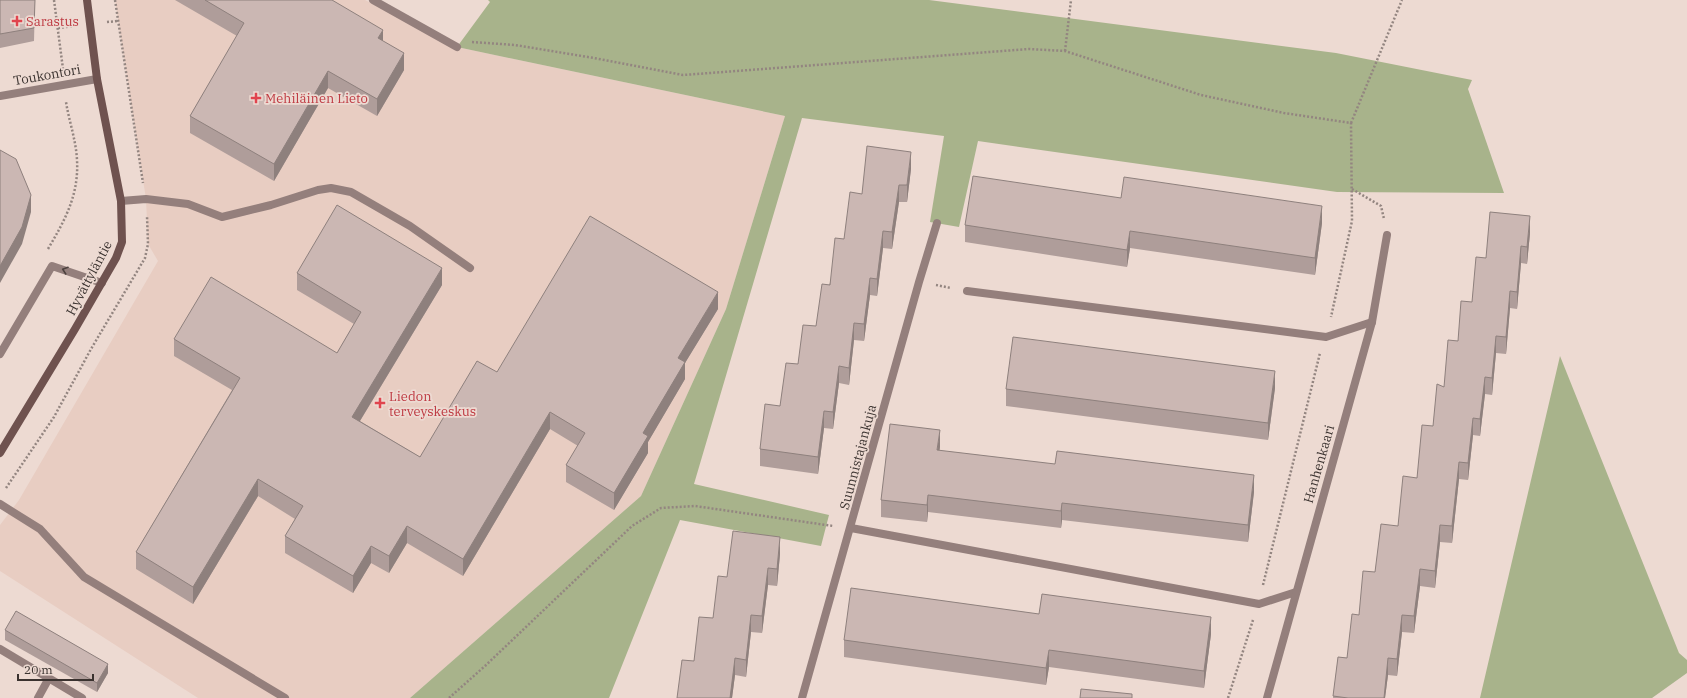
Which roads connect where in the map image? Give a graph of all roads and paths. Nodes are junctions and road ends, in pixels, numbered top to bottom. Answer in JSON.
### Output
{"nodes":[{"id":1,"x":54,"y":0,"type":"edge"},
{"id":2,"x":87,"y":0,"type":"edge"},
{"id":3,"x":373,"y":0,"type":"edge"},
{"id":4,"x":1071,"y":0,"type":"edge"},
{"id":5,"x":1402,"y":0,"type":"edge"},
{"id":6,"x":457,"y":47,"type":"joint"},
{"id":7,"x":1065,"y":51,"type":"junction"},
{"id":8,"x":97,"y":79,"type":"junction"},
{"id":9,"x":64,"y":84,"type":"junction"},
{"id":10,"x":0,"y":96,"type":"edge"},
{"id":11,"x":1351,"y":123,"type":"junction"},
{"id":12,"x":1351,"y":189,"type":"junction"},
{"id":13,"x":121,"y":201,"type":"junction"},
{"id":14,"x":937,"y":223,"type":"dead end"},
{"id":15,"x":1387,"y":235,"type":"joint"},
{"id":16,"x":46,"y":253,"type":"dead end"},
{"id":17,"x":470,"y":268,"type":"dead end"},
{"id":18,"x":919,"y":282,"type":"junction"},
{"id":19,"x":102,"y":283,"type":"junction"},
{"id":20,"x":967,"y":291,"type":"joint"},
{"id":21,"x":1372,"y":322,"type":"junction"},
{"id":22,"x":1326,"y":337,"type":"junction"},
{"id":23,"x":0,"y":354,"type":"edge"},
{"id":24,"x":0,"y":453,"type":"edge"},
{"id":25,"x":0,"y":504,"type":"edge"},
{"id":26,"x":851,"y":528,"type":"junction"},
{"id":27,"x":1296,"y":592,"type":"junction"},
{"id":28,"x":1259,"y":604,"type":"junction"},
{"id":29,"x":0,"y":649,"type":"edge"},
{"id":30,"x":49,"y":678,"type":"junction"},
{"id":31,"x":38,"y":698,"type":"edge"},
{"id":32,"x":82,"y":698,"type":"edge"},
{"id":33,"x":285,"y":698,"type":"edge"},
{"id":34,"x":449,"y":698,"type":"edge"},
{"id":35,"x":802,"y":698,"type":"edge"},
{"id":36,"x":1228,"y":698,"type":"edge"},
{"id":37,"x":1267,"y":698,"type":"edge"}],
"edges":[{"from":1,"to":9,"type":"path"},
{"from":2,"to":8,"type":"street","name":"Hyvättyläntie"},
{"from":3,"to":6,"type":"street"},
{"from":4,"to":7,"type":"path"},
{"from":5,"to":11,"type":"path"},
{"from":6,"to":7,"type":"path"},
{"from":7,"to":11,"type":"path"},
{"from":8,"to":9,"type":"street","name":"Toukontori"},
{"from":8,"to":13,"type":"street","name":"Hyvättyläntie"},
{"from":9,"to":10,"type":"street","name":"Toukontori"},
{"from":9,"to":16,"type":"path"},
{"from":11,"to":12,"type":"path"},
{"from":12,"to":15,"type":"path"},
{"from":12,"to":22,"type":"path"},
{"from":13,"to":17,"type":"street"},
{"from":13,"to":19,"type":"street","name":"Hyvättyläntie"},
{"from":14,"to":18,"type":"street","name":"Suunnistajankuja"},
{"from":15,"to":21,"type":"street","name":"Hanhenkaari"},
{"from":18,"to":20,"type":"path"},
{"from":18,"to":26,"type":"street","name":"Suunnistajankuja"},
{"from":19,"to":23,"type":"street","one_way":true},
{"from":19,"to":24,"type":"street","name":"Hyvättyläntie"},
{"from":20,"to":22,"type":"street"},
{"from":21,"to":22,"type":"street"},
{"from":21,"to":27,"type":"street","name":"Hanhenkaari"},
{"from":22,"to":28,"type":"path"},
{"from":25,"to":33,"type":"street"},
{"from":26,"to":28,"type":"street"},
{"from":26,"to":34,"type":"path"},
{"from":26,"to":35,"type":"street","name":"Suunnistajankuja"},
{"from":27,"to":28,"type":"street"},
{"from":27,"to":37,"type":"street","name":"Hanhenkaari"},
{"from":28,"to":36,"type":"path"},
{"from":29,"to":30,"type":"street"},
{"from":30,"to":31,"type":"street"},
{"from":30,"to":32,"type":"street"}]}
